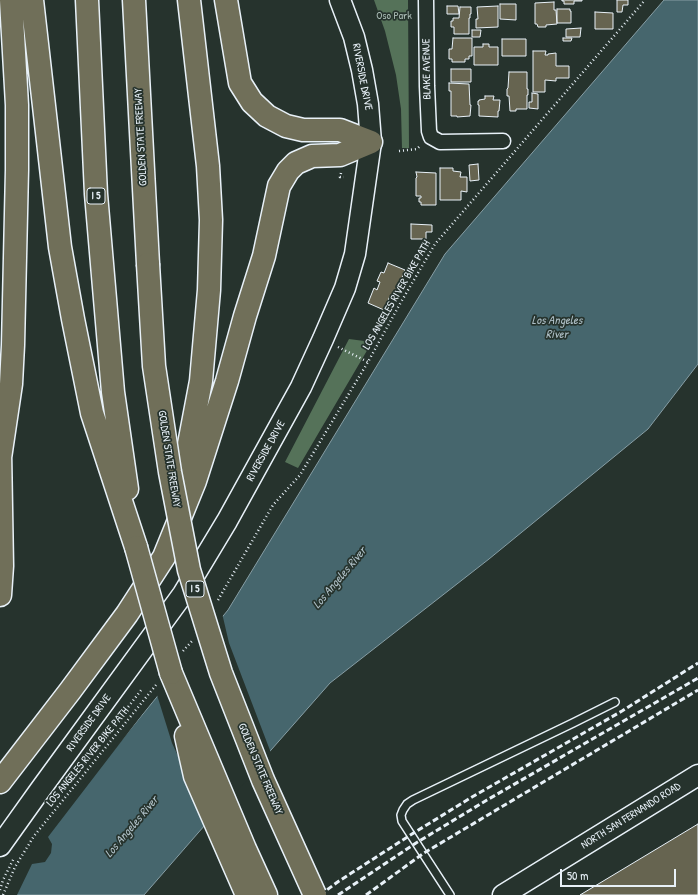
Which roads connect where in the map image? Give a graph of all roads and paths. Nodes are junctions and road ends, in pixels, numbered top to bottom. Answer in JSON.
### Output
{"nodes":[{"id":1,"x":11,"y":0,"type":"edge"},
{"id":2,"x":32,"y":0,"type":"edge"},
{"id":3,"x":87,"y":0,"type":"edge"},
{"id":4,"x":134,"y":0,"type":"edge"},
{"id":5,"x":189,"y":0,"type":"edge"},
{"id":6,"x":226,"y":0,"type":"edge"},
{"id":7,"x":340,"y":0,"type":"edge"},
{"id":8,"x":426,"y":0,"type":"edge"},
{"id":9,"x":645,"y":0,"type":"edge"},
{"id":10,"x":431,"y":137,"type":"junction"},
{"id":11,"x":503,"y":141,"type":"dead end"},
{"id":12,"x":371,"y":142,"type":"junction"},
{"id":13,"x":399,"y":151,"type":"dead end"},
{"id":14,"x":323,"y":340,"type":"junction"},
{"id":15,"x":368,"y":362,"type":"junction"},
{"id":16,"x":0,"y":450,"type":"edge"},
{"id":17,"x":0,"y":458,"type":"edge"},
{"id":18,"x":136,"y":547,"type":"junction"},
{"id":19,"x":0,"y":595,"type":"edge"},
{"id":20,"x":215,"y":606,"type":"dead end"},
{"id":21,"x":127,"y":614,"type":"junction"},
{"id":22,"x":193,"y":639,"type":"dead end"},
{"id":23,"x":170,"y":670,"type":"junction"},
{"id":24,"x":142,"y":689,"type":"dead end"},
{"id":25,"x":615,"y":702,"type":"dead end"},
{"id":26,"x":698,"y":776,"type":"edge"},
{"id":27,"x":0,"y":782,"type":"edge"},
{"id":28,"x":52,"y":806,"type":"dead end"},
{"id":29,"x":9,"y":849,"type":"edge"},
{"id":30,"x":0,"y":890,"type":"edge"},
{"id":31,"x":3,"y":895,"type":"edge"},
{"id":32,"x":248,"y":895,"type":"edge"},
{"id":33,"x":266,"y":895,"type":"edge"},
{"id":34,"x":315,"y":895,"type":"edge"},
{"id":35,"x":450,"y":895,"type":"edge"},
{"id":36,"x":503,"y":895,"type":"edge"}],
"edges":[{"from":1,"to":17,"type":"highway"},
{"from":2,"to":18,"type":"highway"},
{"from":3,"to":18,"type":"highway","number":"I 5"},
{"from":4,"to":34,"type":"highway","name":"GOLDEN STATE FREEWAY","number":"I 5","bridge":true},
{"from":5,"to":21,"type":"highway"},
{"from":6,"to":12,"type":"highway"},
{"from":7,"to":12,"type":"main road","name":"RIVERSIDE DRIVE"},
{"from":8,"to":10,"type":"street","name":"BLAKE AVENUE"},
{"from":9,"to":15,"type":"path","name":"LOS ANGELES RIVER BIKE PATH"},
{"from":10,"to":11,"type":"street"},
{"from":10,"to":13,"type":"path"},
{"from":12,"to":14,"type":"main road","name":"RIVERSIDE DRIVE"},
{"from":12,"to":21,"type":"highway"},
{"from":14,"to":15,"type":"path"},
{"from":14,"to":29,"type":"main road","name":"RIVERSIDE DRIVE"},
{"from":15,"to":20,"type":"path","name":"LOS ANGELES RIVER BIKE PATH"},
{"from":16,"to":17,"type":"highway"},
{"from":17,"to":19,"type":"highway"},
{"from":18,"to":23,"type":"highway","number":"I 5","bridge":true},
{"from":21,"to":27,"type":"highway"},
{"from":22,"to":23,"type":"path","name":"LOS ANGELES RIVER BIKE PATH"},
{"from":23,"to":31,"type":"path","name":"LOS ANGELES RIVER BIKE PATH"},
{"from":23,"to":32,"type":"highway"},
{"from":23,"to":33,"type":"highway","number":"I 5"},
{"from":24,"to":28,"type":"path"},
{"from":25,"to":35,"type":"lane"},
{"from":26,"to":36,"type":"main road","name":"NORTH SAN FERNANDO ROAD"},
{"from":29,"to":30,"type":"path"}]}
